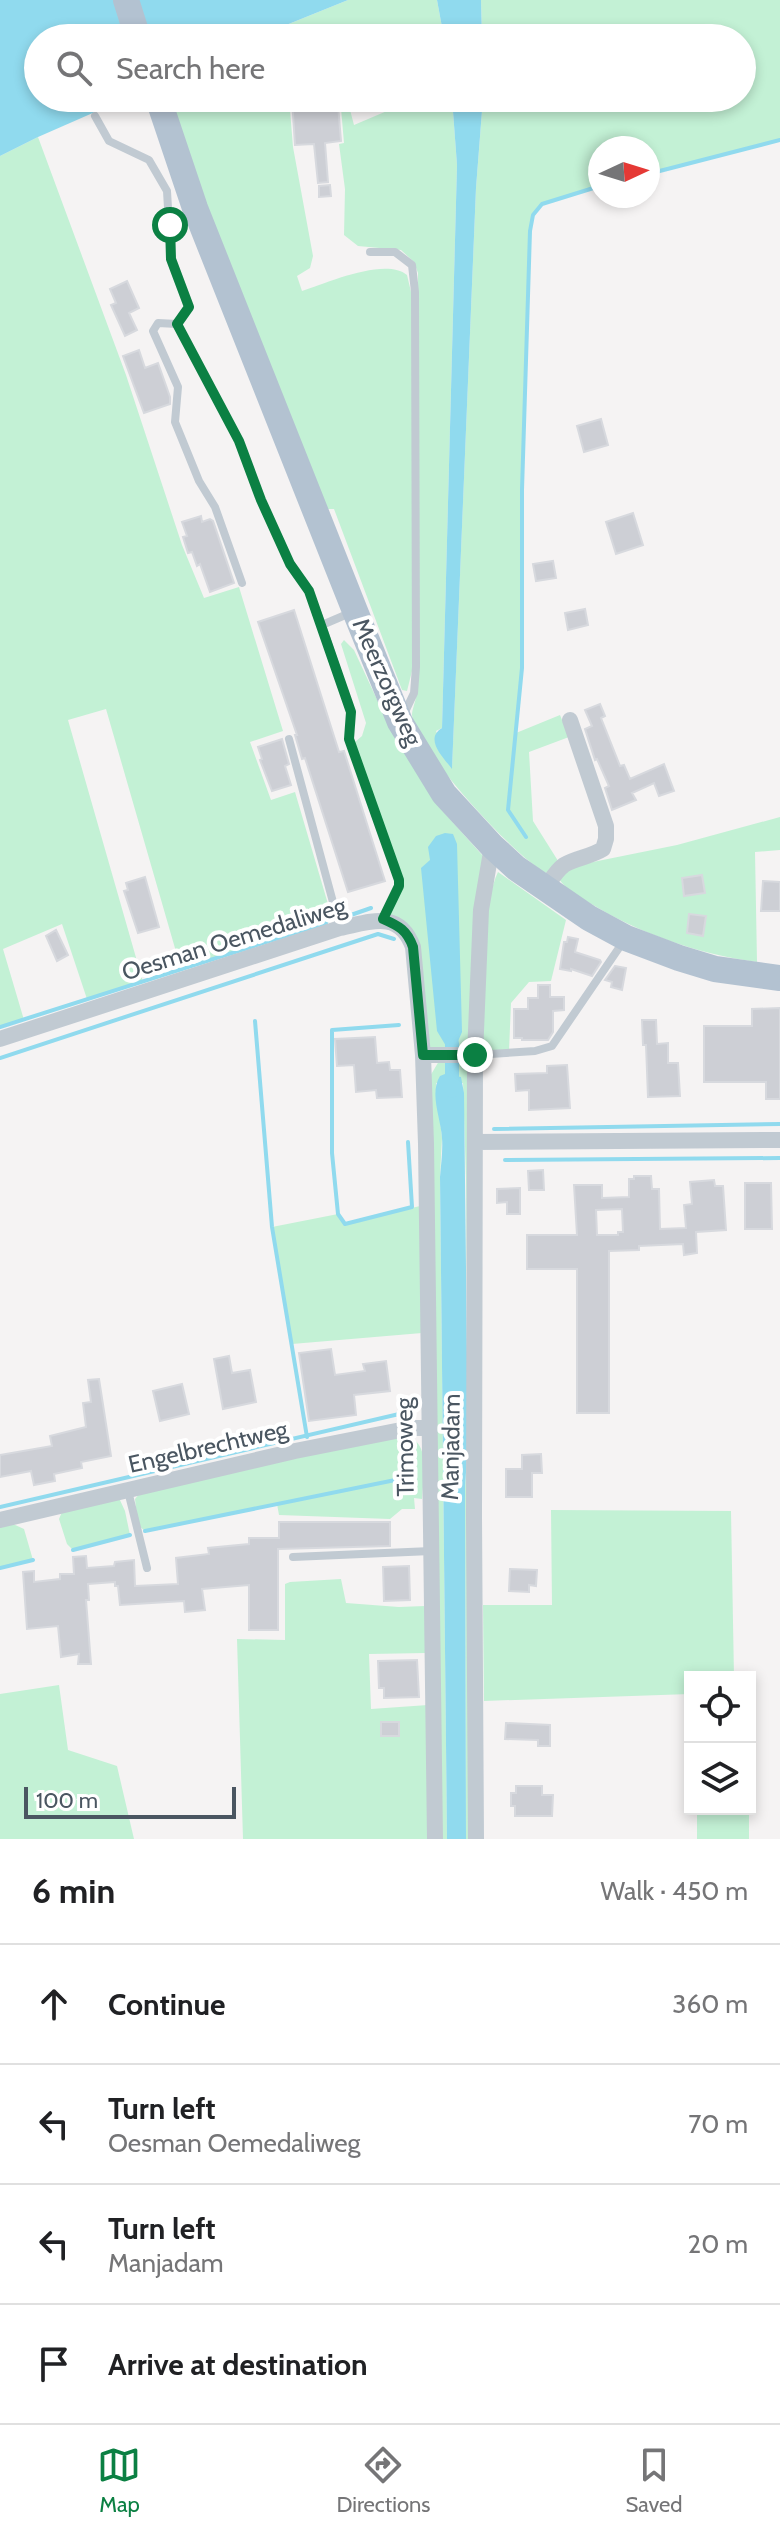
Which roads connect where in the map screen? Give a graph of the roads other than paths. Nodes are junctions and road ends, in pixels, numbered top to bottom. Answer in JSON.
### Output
{"nodes":[{"id":1,"x":126,"y":0,"type":"edge"},
{"id":2,"x":134,"y":24,"type":"edge"},
{"id":3,"x":163,"y":112,"type":"edge"},
{"id":4,"x":95,"y":116,"type":"dead end"},
{"id":5,"x":370,"y":252,"type":"dead end"},
{"id":6,"x":177,"y":324,"type":"junction"},
{"id":7,"x":242,"y":583,"type":"dead end"},
{"id":8,"x":355,"y":611,"type":"junction"},
{"id":9,"x":322,"y":625,"type":"junction"},
{"id":10,"x":570,"y":720,"type":"dead end"},
{"id":11,"x":400,"y":722,"type":"junction"},
{"id":12,"x":289,"y":739,"type":"dead end"},
{"id":13,"x":492,"y":846,"type":"junction"},
{"id":14,"x":546,"y":887,"type":"junction"},
{"id":15,"x":383,"y":919,"type":"junction"},
{"id":16,"x":340,"y":928,"type":"junction"},
{"id":17,"x":626,"y":938,"type":"junction"},
{"id":18,"x":780,"y":978,"type":"edge"},
{"id":19,"x":0,"y":1039,"type":"edge"},
{"id":20,"x":427,"y":1055,"type":"junction"},
{"id":21,"x":471,"y":1055,"type":"junction"},
{"id":22,"x":780,"y":1140,"type":"edge"},
{"id":23,"x":476,"y":1142,"type":"junction"},
{"id":24,"x":428,"y":1428,"type":"junction"},
{"id":25,"x":128,"y":1491,"type":"junction"},
{"id":26,"x":0,"y":1520,"type":"edge"},
{"id":27,"x":431,"y":1551,"type":"junction"},
{"id":28,"x":293,"y":1557,"type":"dead end"},
{"id":29,"x":147,"y":1568,"type":"dead end"},
{"id":30,"x":435,"y":1839,"type":"edge"},
{"id":31,"x":476,"y":1839,"type":"edge"}],
"edges":[{"from":1,"to":2,"type":"main road"},
{"from":3,"to":8,"type":"main road","name":"Meerzorgweg"},
{"from":4,"to":6,"type":"lane"},
{"from":5,"to":11,"type":"lane"},
{"from":6,"to":7,"type":"lane"},
{"from":6,"to":9,"type":"lane"},
{"from":8,"to":9,"type":"lane"},
{"from":8,"to":11,"type":"main road","name":"Meerzorgweg"},
{"from":9,"to":15,"type":"lane"},
{"from":10,"to":14,"type":"street"},
{"from":11,"to":13,"type":"main road","name":"Meerzorgweg"},
{"from":12,"to":16,"type":"lane"},
{"from":13,"to":14,"type":"main road","name":"Meerzorgweg"},
{"from":13,"to":21,"type":"street","name":"Manjadam"},
{"from":14,"to":17,"type":"main road","name":"Meerzorgweg"},
{"from":15,"to":16,"type":"street","name":"Oesman Oemedaliweg"},
{"from":15,"to":20,"type":"street","name":"Oesman Oemedaliweg"},
{"from":16,"to":19,"type":"street","name":"Oesman Oemedaliweg"},
{"from":17,"to":18,"type":"main road","name":"Meerzorgweg"},
{"from":17,"to":21,"type":"lane"},
{"from":20,"to":21,"type":"street"},
{"from":20,"to":24,"type":"street","name":"Trimoweg"},
{"from":21,"to":23,"type":"street","name":"Manjadam"},
{"from":22,"to":23,"type":"street"},
{"from":23,"to":31,"type":"street","name":"Manjadam"},
{"from":24,"to":25,"type":"street","name":"Engelbrechtweg"},
{"from":24,"to":27,"type":"street","name":"Trimoweg"},
{"from":25,"to":26,"type":"street","name":"Engelbrechtweg"},
{"from":25,"to":29,"type":"lane"},
{"from":27,"to":28,"type":"lane"},
{"from":27,"to":30,"type":"street","name":"Trimoweg"}]}
